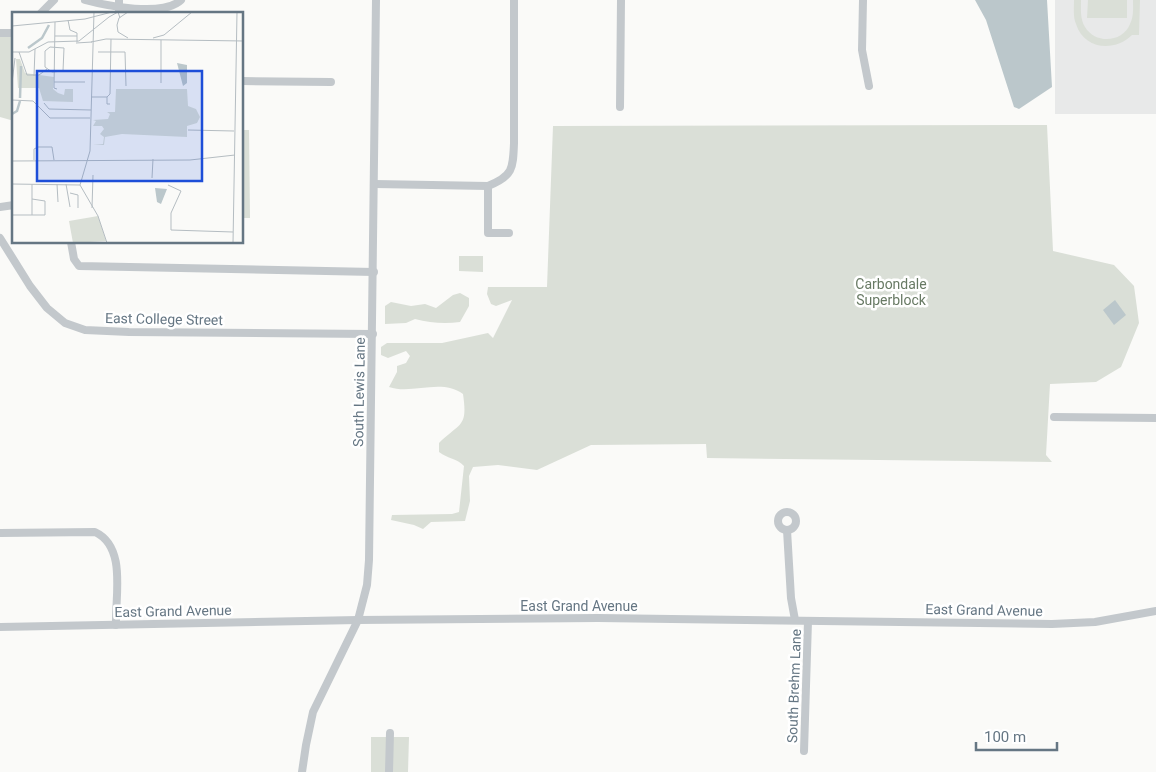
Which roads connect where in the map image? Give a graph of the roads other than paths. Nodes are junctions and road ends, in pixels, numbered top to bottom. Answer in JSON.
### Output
{"nodes":[{"id":1,"x":54,"y":0,"type":"edge"},
{"id":2,"x":85,"y":0,"type":"edge"},
{"id":3,"x":180,"y":0,"type":"edge"},
{"id":4,"x":376,"y":0,"type":"edge"},
{"id":5,"x":514,"y":0,"type":"edge"},
{"id":6,"x":621,"y":0,"type":"edge"},
{"id":7,"x":863,"y":0,"type":"edge"},
{"id":8,"x":119,"y":7,"type":"edge"},
{"id":9,"x":42,"y":12,"type":"edge"},
{"id":10,"x":244,"y":81,"type":"edge"},
{"id":11,"x":331,"y":82,"type":"dead end"},
{"id":12,"x":869,"y":86,"type":"dead end"},
{"id":13,"x":620,"y":107,"type":"dead end"},
{"id":14,"x":375,"y":184,"type":"junction"},
{"id":15,"x":488,"y":186,"type":"junction"},
{"id":16,"x":510,"y":233,"type":"dead end"},
{"id":17,"x":0,"y":238,"type":"edge"},
{"id":18,"x":71,"y":244,"type":"edge"},
{"id":19,"x":374,"y":272,"type":"junction"},
{"id":20,"x":372,"y":334,"type":"junction"},
{"id":21,"x":1054,"y":417,"type":"dead end"},
{"id":22,"x":1156,"y":418,"type":"edge"},
{"id":23,"x":787,"y":530,"type":"dead end"},
{"id":24,"x":0,"y":533,"type":"edge"},
{"id":25,"x":1156,"y":612,"type":"edge"},
{"id":26,"x":358,"y":620,"type":"junction"},
{"id":27,"x":795,"y":620,"type":"junction"},
{"id":28,"x":808,"y":621,"type":"junction"},
{"id":29,"x":116,"y":625,"type":"junction"},
{"id":30,"x":0,"y":627,"type":"edge"},
{"id":31,"x":390,"y":733,"type":"dead end"},
{"id":32,"x":804,"y":751,"type":"dead end"},
{"id":33,"x":302,"y":772,"type":"edge"},
{"id":34,"x":389,"y":772,"type":"edge"}],
"edges":[{"from":1,"to":9,"type":"street"},
{"from":2,"to":8,"type":"street"},
{"from":3,"to":8,"type":"street"},
{"from":4,"to":14,"type":"street","name":"South Lewis Lane"},
{"from":5,"to":15,"type":"street"},
{"from":6,"to":13,"type":"street"},
{"from":7,"to":12,"type":"street"},
{"from":10,"to":11,"type":"street"},
{"from":14,"to":15,"type":"street"},
{"from":14,"to":19,"type":"street","name":"South Lewis Lane"},
{"from":15,"to":16,"type":"street"},
{"from":17,"to":20,"type":"street","name":"East College Street"},
{"from":18,"to":19,"type":"street"},
{"from":19,"to":20,"type":"street","name":"South Lewis Lane"},
{"from":20,"to":26,"type":"street","name":"South Lewis Lane"},
{"from":21,"to":22,"type":"street"},
{"from":23,"to":27,"type":"street"},
{"from":24,"to":29,"type":"street"},
{"from":25,"to":28,"type":"street","name":"East Grand Avenue"},
{"from":26,"to":27,"type":"street","name":"East Grand Avenue"},
{"from":26,"to":29,"type":"street","name":"East Grand Avenue"},
{"from":26,"to":33,"type":"street","name":"South Lewis Lane"},
{"from":27,"to":28,"type":"street","name":"East Grand Avenue"},
{"from":28,"to":32,"type":"street","name":"South Brehm Lane"},
{"from":29,"to":30,"type":"street","name":"East Grand Avenue"},
{"from":31,"to":34,"type":"street"}]}
